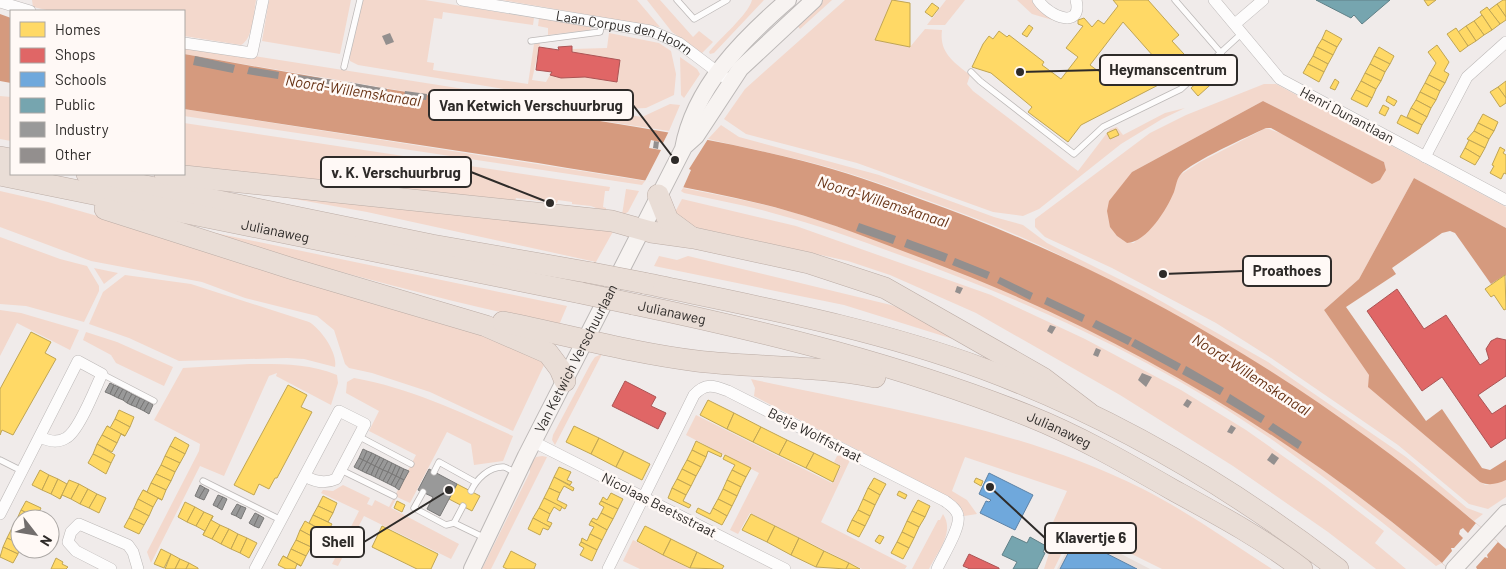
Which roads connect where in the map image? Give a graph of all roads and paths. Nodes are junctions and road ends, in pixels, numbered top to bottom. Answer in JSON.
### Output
{"nodes":[{"id":1,"x":263,"y":0,"type":"edge"},
{"id":2,"x":360,"y":0,"type":"edge"},
{"id":3,"x":462,"y":0,"type":"edge"},
{"id":4,"x":677,"y":0,"type":"edge"},
{"id":5,"x":727,"y":0,"type":"edge"},
{"id":6,"x":788,"y":0,"type":"edge"},
{"id":7,"x":814,"y":0,"type":"edge"},
{"id":8,"x":1038,"y":0,"type":"edge"},
{"id":9,"x":1076,"y":0,"type":"edge"},
{"id":10,"x":1174,"y":0,"type":"edge"},
{"id":11,"x":1214,"y":0,"type":"edge"},
{"id":12,"x":1263,"y":0,"type":"edge"},
{"id":13,"x":0,"y":2,"type":"edge"},
{"id":14,"x":28,"y":9,"type":"edge"},
{"id":15,"x":602,"y":22,"type":"junction"},
{"id":16,"x":1238,"y":29,"type":"junction"},
{"id":17,"x":531,"y":41,"type":"dead end"},
{"id":18,"x":185,"y":42,"type":"edge"},
{"id":19,"x":1506,"y":42,"type":"edge"},
{"id":20,"x":1221,"y":53,"type":"junction"},
{"id":21,"x":344,"y":67,"type":"dead end"},
{"id":22,"x":971,"y":72,"type":"dead end"},
{"id":23,"x":725,"y":77,"type":"junction"},
{"id":24,"x":1425,"y":156,"type":"junction"},
{"id":25,"x":0,"y":175,"type":"edge"},
{"id":26,"x":92,"y":175,"type":"edge"},
{"id":27,"x":175,"y":175,"type":"edge"},
{"id":28,"x":32,"y":181,"type":"junction"},
{"id":29,"x":661,"y":190,"type":"junction"},
{"id":30,"x":1506,"y":200,"type":"edge"},
{"id":31,"x":641,"y":230,"type":"junction"},
{"id":32,"x":694,"y":238,"type":"junction"},
{"id":33,"x":434,"y":309,"type":"junction"},
{"id":34,"x":586,"y":340,"type":"junction"},
{"id":35,"x":102,"y":374,"type":"junction"},
{"id":36,"x":565,"y":381,"type":"junction"},
{"id":37,"x":976,"y":396,"type":"junction"},
{"id":38,"x":154,"y":401,"type":"dead end"},
{"id":39,"x":1089,"y":413,"type":"junction"},
{"id":40,"x":358,"y":436,"type":"junction"},
{"id":41,"x":40,"y":437,"type":"junction"},
{"id":42,"x":534,"y":442,"type":"junction"},
{"id":43,"x":0,"y":460,"type":"edge"},
{"id":44,"x":411,"y":464,"type":"dead end"},
{"id":45,"x":341,"y":470,"type":"junction"},
{"id":46,"x":22,"y":471,"type":"junction"},
{"id":47,"x":434,"y":472,"type":"dead end"},
{"id":48,"x":517,"y":473,"type":"junction"},
{"id":49,"x":304,"y":476,"type":"junction"},
{"id":50,"x":203,"y":480,"type":"dead end"},
{"id":51,"x":475,"y":482,"type":"junction"},
{"id":52,"x":471,"y":491,"type":"dead end"},
{"id":53,"x":423,"y":492,"type":"dead end"},
{"id":54,"x":394,"y":496,"type":"dead end"},
{"id":55,"x":643,"y":497,"type":"junction"},
{"id":56,"x":463,"y":506,"type":"dead end"},
{"id":57,"x":1506,"y":513,"type":"edge"},
{"id":58,"x":0,"y":514,"type":"edge"},
{"id":59,"x":281,"y":520,"type":"junction"},
{"id":60,"x":454,"y":523,"type":"junction"},
{"id":61,"x":487,"y":540,"type":"junction"},
{"id":62,"x":111,"y":569,"type":"edge"},
{"id":63,"x":138,"y":569,"type":"edge"},
{"id":64,"x":255,"y":569,"type":"edge"},
{"id":65,"x":472,"y":569,"type":"edge"},
{"id":66,"x":608,"y":569,"type":"edge"},
{"id":67,"x":784,"y":569,"type":"edge"},
{"id":68,"x":936,"y":569,"type":"edge"},
{"id":69,"x":1302,"y":569,"type":"edge"},
{"id":70,"x":1338,"y":569,"type":"edge"},
{"id":71,"x":1454,"y":569,"type":"edge"}],
"edges":[{"from":1,"to":18,"type":"street"},
{"from":2,"to":21,"type":"lane"},
{"from":3,"to":15,"type":"street","name":"Laan Corpus den Hoorn"},
{"from":4,"to":5,"type":"lane"},
{"from":6,"to":23,"type":"main road"},
{"from":7,"to":23,"type":"main road"},
{"from":8,"to":9,"type":"street"},
{"from":10,"to":20,"type":"lane"},
{"from":11,"to":16,"type":"street","name":"Henri Dunantlaan"},
{"from":12,"to":16,"type":"street"},
{"from":13,"to":14,"type":"street"},
{"from":15,"to":17,"type":"lane"},
{"from":15,"to":23,"type":"street","name":"Laan Corpus den Hoorn"},
{"from":16,"to":20,"type":"lane"},
{"from":16,"to":24,"type":"street","name":"Henri Dunantlaan"},
{"from":19,"to":24,"type":"street"},
{"from":20,"to":22,"type":"lane"},
{"from":23,"to":29,"type":"main road","name":"Van Ketwich Verschuurlaan"},
{"from":24,"to":30,"type":"street","name":"Henri Dunantlaan"},
{"from":25,"to":28,"type":"highway","name":"Julianaweg"},
{"from":26,"to":39,"type":"highway","name":"Julianaweg","bridge":true},
{"from":27,"to":31,"type":"highway"},
{"from":28,"to":33,"type":"highway"},
{"from":28,"to":37,"type":"highway","name":"Julianaweg","bridge":true},
{"from":29,"to":31,"type":"main road","name":"Van Ketwich Verschuurlaan"},
{"from":29,"to":32,"type":"highway"},
{"from":31,"to":32,"type":"highway"},
{"from":31,"to":34,"type":"main road","name":"Van Ketwich Verschuurlaan"},
{"from":32,"to":39,"type":"highway"},
{"from":33,"to":34,"type":"highway"},
{"from":33,"to":36,"type":"highway"},
{"from":34,"to":36,"type":"main road","name":"Van Ketwich Verschuurlaan"},
{"from":34,"to":37,"type":"highway"},
{"from":35,"to":38,"type":"lane"},
{"from":35,"to":41,"type":"street"},
{"from":35,"to":41,"type":"street"},
{"from":36,"to":42,"type":"main road","name":"Van Ketwich Verschuurlaan"},
{"from":37,"to":69,"type":"highway","name":"Julianaweg"},
{"from":39,"to":70,"type":"highway","name":"Julianaweg"},
{"from":40,"to":44,"type":"lane"},
{"from":40,"to":45,"type":"street"},
{"from":40,"to":49,"type":"street"},
{"from":41,"to":46,"type":"street"},
{"from":42,"to":48,"type":"main road","name":"Van Ketwich Verschuurlaan"},
{"from":42,"to":55,"type":"street","name":"Nicolaas Beetsstraat"},
{"from":43,"to":46,"type":"lane"},
{"from":45,"to":49,"type":"street"},
{"from":45,"to":54,"type":"lane"},
{"from":46,"to":58,"type":"street"},
{"from":47,"to":51,"type":"lane"},
{"from":48,"to":51,"type":"lane"},
{"from":48,"to":61,"type":"main road","name":"Van Ketwich Verschuurlaan"},
{"from":49,"to":59,"type":"street"},
{"from":50,"to":59,"type":"lane"},
{"from":51,"to":52,"type":"lane"},
{"from":53,"to":60,"type":"lane"},
{"from":55,"to":66,"type":"street"},
{"from":55,"to":67,"type":"street","name":"Nicolaas Beetsstraat"},
{"from":55,"to":68,"type":"street","name":"Betje Wolffstraat"},
{"from":56,"to":60,"type":"lane"},
{"from":57,"to":71,"type":"main road"},
{"from":59,"to":64,"type":"street"},
{"from":60,"to":61,"type":"lane"},
{"from":61,"to":65,"type":"main road","name":"Van Ketwich Verschuurlaan"},
{"from":62,"to":63,"type":"street"}]}
